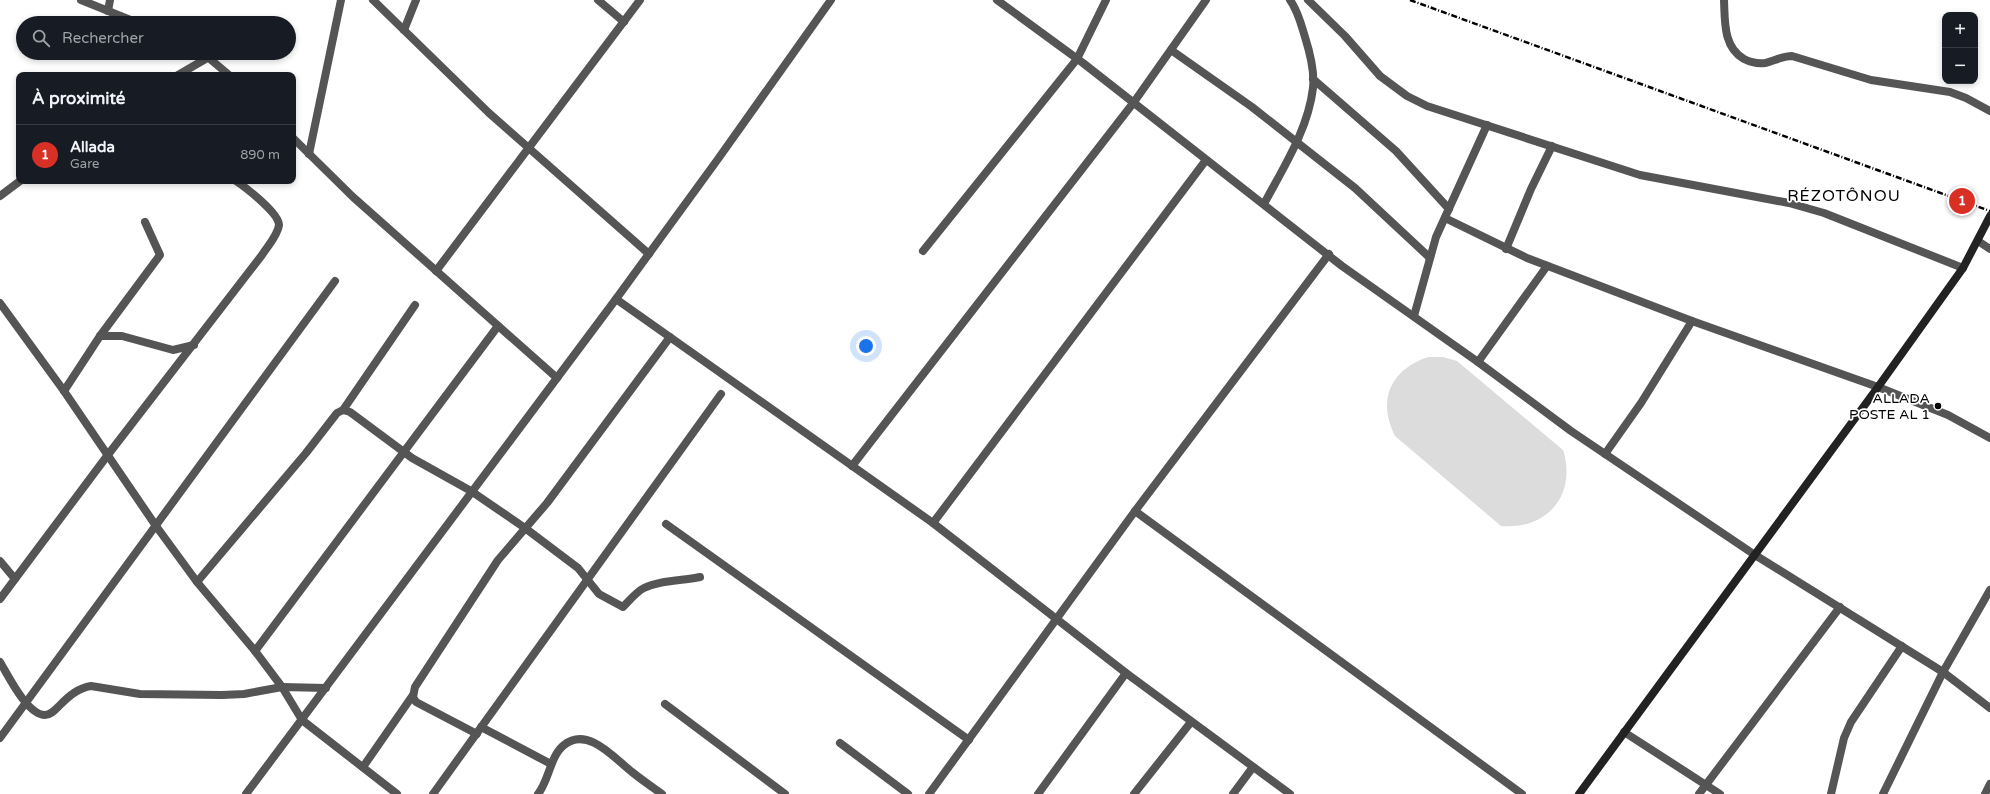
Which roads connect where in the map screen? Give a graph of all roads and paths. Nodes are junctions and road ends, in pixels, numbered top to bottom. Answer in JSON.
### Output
{"nodes":[{"id":1,"x":81,"y":0,"type":"edge"},
{"id":2,"x":110,"y":0,"type":"edge"},
{"id":3,"x":341,"y":0,"type":"edge"},
{"id":4,"x":373,"y":0,"type":"edge"},
{"id":5,"x":416,"y":0,"type":"edge"},
{"id":6,"x":598,"y":0,"type":"edge"},
{"id":7,"x":640,"y":0,"type":"edge"},
{"id":8,"x":831,"y":0,"type":"edge"},
{"id":9,"x":997,"y":0,"type":"edge"},
{"id":10,"x":1106,"y":0,"type":"edge"},
{"id":11,"x":1206,"y":0,"type":"edge"},
{"id":12,"x":1290,"y":0,"type":"edge"},
{"id":13,"x":1308,"y":0,"type":"edge"},
{"id":14,"x":1724,"y":0,"type":"edge"},
{"id":15,"x":108,"y":11,"type":"junction"},
{"id":16,"x":120,"y":16,"type":"edge"},
{"id":17,"x":624,"y":22,"type":"junction"},
{"id":18,"x":404,"y":30,"type":"junction"},
{"id":19,"x":1171,"y":50,"type":"junction"},
{"id":20,"x":1077,"y":59,"type":"junction"},
{"id":21,"x":199,"y":60,"type":"edge"},
{"id":22,"x":212,"y":60,"type":"edge"},
{"id":23,"x":182,"y":72,"type":"edge"},
{"id":24,"x":226,"y":72,"type":"edge"},
{"id":25,"x":1313,"y":79,"type":"junction"},
{"id":26,"x":1134,"y":102,"type":"junction"},
{"id":27,"x":1990,"y":111,"type":"edge"},
{"id":28,"x":1487,"y":125,"type":"junction"},
{"id":29,"x":296,"y":141,"type":"edge"},
{"id":30,"x":1297,"y":143,"type":"junction"},
{"id":31,"x":1552,"y":146,"type":"junction"},
{"id":32,"x":529,"y":148,"type":"junction"},
{"id":33,"x":309,"y":154,"type":"junction"},
{"id":34,"x":1206,"y":160,"type":"junction"},
{"id":35,"x":16,"y":184,"type":"edge"},
{"id":36,"x":240,"y":184,"type":"edge"},
{"id":37,"x":0,"y":196,"type":"edge"},
{"id":38,"x":1264,"y":204,"type":"junction"},
{"id":39,"x":1449,"y":210,"type":"junction"},
{"id":40,"x":1990,"y":216,"type":"edge"},
{"id":41,"x":1445,"y":218,"type":"junction"},
{"id":42,"x":145,"y":222,"type":"dead end"},
{"id":43,"x":1978,"y":241,"type":"junction"},
{"id":44,"x":1506,"y":249,"type":"junction"},
{"id":45,"x":1990,"y":249,"type":"edge"},
{"id":46,"x":923,"y":251,"type":"dead end"},
{"id":47,"x":649,"y":254,"type":"junction"},
{"id":48,"x":1329,"y":254,"type":"junction"},
{"id":49,"x":1429,"y":257,"type":"junction"},
{"id":50,"x":1547,"y":266,"type":"junction"},
{"id":51,"x":1963,"y":268,"type":"junction"},
{"id":52,"x":436,"y":271,"type":"junction"},
{"id":53,"x":335,"y":281,"type":"dead end"},
{"id":54,"x":616,"y":298,"type":"junction"},
{"id":55,"x":0,"y":303,"type":"edge"},
{"id":56,"x":415,"y":305,"type":"dead end"},
{"id":57,"x":1414,"y":316,"type":"junction"},
{"id":58,"x":1692,"y":321,"type":"junction"},
{"id":59,"x":498,"y":326,"type":"junction"},
{"id":60,"x":100,"y":336,"type":"junction"},
{"id":61,"x":670,"y":336,"type":"junction"},
{"id":62,"x":194,"y":345,"type":"junction"},
{"id":63,"x":1478,"y":362,"type":"junction"},
{"id":64,"x":557,"y":378,"type":"junction"},
{"id":65,"x":1878,"y":386,"type":"junction"},
{"id":66,"x":64,"y":390,"type":"junction"},
{"id":67,"x":721,"y":394,"type":"dead end"},
{"id":68,"x":343,"y":410,"type":"junction"},
{"id":69,"x":1990,"y":438,"type":"edge"},
{"id":70,"x":404,"y":452,"type":"junction"},
{"id":71,"x":1605,"y":454,"type":"junction"},
{"id":72,"x":107,"y":456,"type":"junction"},
{"id":73,"x":852,"y":466,"type":"junction"},
{"id":74,"x":471,"y":491,"type":"junction"},
{"id":75,"x":1135,"y":511,"type":"junction"},
{"id":76,"x":933,"y":523,"type":"junction"},
{"id":77,"x":666,"y":524,"type":"dead end"},
{"id":78,"x":156,"y":526,"type":"junction"},
{"id":79,"x":525,"y":528,"type":"junction"},
{"id":80,"x":1755,"y":555,"type":"junction"},
{"id":81,"x":0,"y":561,"type":"edge"},
{"id":82,"x":700,"y":577,"type":"dead end"},
{"id":83,"x":15,"y":579,"type":"junction"},
{"id":84,"x":587,"y":581,"type":"junction"},
{"id":85,"x":197,"y":582,"type":"junction"},
{"id":86,"x":1990,"y":590,"type":"edge"},
{"id":87,"x":0,"y":599,"type":"edge"},
{"id":88,"x":1840,"y":607,"type":"junction"},
{"id":89,"x":1057,"y":619,"type":"junction"},
{"id":90,"x":1902,"y":646,"type":"junction"},
{"id":91,"x":255,"y":651,"type":"junction"},
{"id":92,"x":0,"y":662,"type":"edge"},
{"id":93,"x":1943,"y":672,"type":"junction"},
{"id":94,"x":1126,"y":673,"type":"junction"},
{"id":95,"x":282,"y":687,"type":"junction"},
{"id":96,"x":326,"y":688,"type":"junction"},
{"id":97,"x":413,"y":695,"type":"junction"},
{"id":98,"x":26,"y":704,"type":"junction"},
{"id":99,"x":665,"y":704,"type":"dead end"},
{"id":100,"x":1990,"y":708,"type":"edge"},
{"id":101,"x":302,"y":720,"type":"junction"},
{"id":102,"x":1191,"y":722,"type":"junction"},
{"id":103,"x":479,"y":730,"type":"junction"},
{"id":104,"x":1624,"y":732,"type":"junction"},
{"id":105,"x":0,"y":738,"type":"edge"},
{"id":106,"x":969,"y":740,"type":"junction"},
{"id":107,"x":840,"y":743,"type":"dead end"},
{"id":108,"x":551,"y":764,"type":"junction"},
{"id":109,"x":363,"y":767,"type":"junction"},
{"id":110,"x":1253,"y":767,"type":"junction"},
{"id":111,"x":1706,"y":785,"type":"junction"},
{"id":112,"x":542,"y":793,"type":"edge"},
{"id":113,"x":246,"y":794,"type":"edge"},
{"id":114,"x":398,"y":794,"type":"edge"},
{"id":115,"x":433,"y":794,"type":"edge"},
{"id":116,"x":662,"y":794,"type":"edge"},
{"id":117,"x":785,"y":794,"type":"edge"},
{"id":118,"x":908,"y":794,"type":"edge"},
{"id":119,"x":929,"y":794,"type":"edge"},
{"id":120,"x":1038,"y":794,"type":"edge"},
{"id":121,"x":1134,"y":794,"type":"edge"},
{"id":122,"x":1233,"y":794,"type":"edge"},
{"id":123,"x":1290,"y":794,"type":"edge"},
{"id":124,"x":1522,"y":794,"type":"edge"},
{"id":125,"x":1579,"y":794,"type":"edge"},
{"id":126,"x":1699,"y":794,"type":"edge"},
{"id":127,"x":1720,"y":794,"type":"edge"},
{"id":128,"x":1831,"y":794,"type":"edge"},
{"id":129,"x":1883,"y":794,"type":"edge"}],
"edges":[{"from":1,"to":15,"type":"street"},
{"from":2,"to":15,"type":"street"},
{"from":3,"to":33,"type":"street"},
{"from":4,"to":18,"type":"street"},
{"from":5,"to":18,"type":"street"},
{"from":6,"to":17,"type":"street"},
{"from":7,"to":17,"type":"street"},
{"from":8,"to":47,"type":"street"},
{"from":9,"to":20,"type":"street"},
{"from":10,"to":20,"type":"street"},
{"from":11,"to":19,"type":"street"},
{"from":12,"to":25,"type":"street"},
{"from":13,"to":28,"type":"street"},
{"from":14,"to":27,"type":"street"},
{"from":15,"to":16,"type":"street"},
{"from":17,"to":32,"type":"street"},
{"from":18,"to":32,"type":"street"},
{"from":19,"to":26,"type":"street"},
{"from":19,"to":30,"type":"street"},
{"from":20,"to":26,"type":"street"},
{"from":20,"to":46,"type":"street"},
{"from":21,"to":23,"type":"street"},
{"from":22,"to":24,"type":"street"},
{"from":25,"to":30,"type":"street"},
{"from":25,"to":39,"type":"street"},
{"from":26,"to":34,"type":"street"},
{"from":26,"to":73,"type":"street"},
{"from":28,"to":31,"type":"street"},
{"from":28,"to":39,"type":"street"},
{"from":29,"to":33,"type":"street"},
{"from":30,"to":38,"type":"street"},
{"from":30,"to":49,"type":"street"},
{"from":31,"to":44,"type":"street"},
{"from":31,"to":51,"type":"street"},
{"from":32,"to":47,"type":"street"},
{"from":32,"to":52,"type":"street"},
{"from":33,"to":52,"type":"street"},
{"from":34,"to":38,"type":"street"},
{"from":34,"to":76,"type":"street"},
{"from":35,"to":37,"type":"street"},
{"from":36,"to":62,"type":"street"},
{"from":38,"to":48,"type":"street"},
{"from":39,"to":41,"type":"street"},
{"from":40,"to":43,"type":"main road"},
{"from":41,"to":44,"type":"street"},
{"from":41,"to":49,"type":"street"},
{"from":42,"to":60,"type":"street"},
{"from":43,"to":45,"type":"street"},
{"from":43,"to":51,"type":"main road"},
{"from":44,"to":50,"type":"street"},
{"from":47,"to":54,"type":"street"},
{"from":48,"to":57,"type":"street"},
{"from":48,"to":75,"type":"street"},
{"from":49,"to":57,"type":"street"},
{"from":50,"to":58,"type":"street"},
{"from":50,"to":63,"type":"street"},
{"from":51,"to":65,"type":"main road"},
{"from":52,"to":59,"type":"street"},
{"from":53,"to":78,"type":"street"},
{"from":54,"to":61,"type":"street"},
{"from":54,"to":64,"type":"street"},
{"from":55,"to":66,"type":"street"},
{"from":56,"to":68,"type":"street"},
{"from":57,"to":63,"type":"street"},
{"from":58,"to":65,"type":"street"},
{"from":58,"to":71,"type":"street"},
{"from":59,"to":64,"type":"street"},
{"from":59,"to":70,"type":"street"},
{"from":60,"to":62,"type":"street"},
{"from":60,"to":66,"type":"street"},
{"from":61,"to":73,"type":"street"},
{"from":61,"to":79,"type":"street"},
{"from":62,"to":72,"type":"street"},
{"from":63,"to":71,"type":"street"},
{"from":64,"to":74,"type":"street"},
{"from":65,"to":69,"type":"street"},
{"from":65,"to":80,"type":"main road"},
{"from":66,"to":72,"type":"street"},
{"from":67,"to":84,"type":"street"},
{"from":68,"to":70,"type":"street"},
{"from":68,"to":85,"type":"street"},
{"from":70,"to":74,"type":"street"},
{"from":70,"to":91,"type":"street"},
{"from":71,"to":80,"type":"street"},
{"from":72,"to":78,"type":"street"},
{"from":72,"to":83,"type":"street"},
{"from":73,"to":76,"type":"street"},
{"from":74,"to":79,"type":"street"},
{"from":74,"to":96,"type":"street"},
{"from":75,"to":89,"type":"street"},
{"from":75,"to":124,"type":"street"},
{"from":76,"to":89,"type":"street"},
{"from":77,"to":106,"type":"street"},
{"from":78,"to":85,"type":"street"},
{"from":78,"to":98,"type":"street"},
{"from":79,"to":84,"type":"street"},
{"from":79,"to":97,"type":"street"},
{"from":80,"to":88,"type":"street"},
{"from":80,"to":104,"type":"main road"},
{"from":81,"to":83,"type":"street"},
{"from":82,"to":84,"type":"street"},
{"from":83,"to":87,"type":"street"},
{"from":84,"to":103,"type":"street"},
{"from":85,"to":91,"type":"street"},
{"from":86,"to":93,"type":"street"},
{"from":88,"to":90,"type":"street"},
{"from":88,"to":111,"type":"street"},
{"from":89,"to":94,"type":"street"},
{"from":89,"to":106,"type":"street"},
{"from":90,"to":93,"type":"street"},
{"from":90,"to":128,"type":"street"},
{"from":91,"to":95,"type":"street"},
{"from":92,"to":98,"type":"street"},
{"from":93,"to":100,"type":"street"},
{"from":93,"to":129,"type":"street"},
{"from":94,"to":102,"type":"street"},
{"from":94,"to":120,"type":"street"},
{"from":95,"to":96,"type":"street"},
{"from":95,"to":98,"type":"street"},
{"from":95,"to":101,"type":"street"},
{"from":96,"to":101,"type":"street"},
{"from":97,"to":103,"type":"street"},
{"from":97,"to":109,"type":"street"},
{"from":98,"to":105,"type":"street"},
{"from":99,"to":117,"type":"street"},
{"from":101,"to":109,"type":"street"},
{"from":101,"to":113,"type":"street"},
{"from":102,"to":110,"type":"street"},
{"from":102,"to":121,"type":"street"},
{"from":103,"to":108,"type":"street"},
{"from":103,"to":115,"type":"street"},
{"from":104,"to":111,"type":"street"},
{"from":104,"to":125,"type":"main road"},
{"from":106,"to":119,"type":"street"},
{"from":107,"to":118,"type":"street"},
{"from":108,"to":112,"type":"street"},
{"from":108,"to":116,"type":"street"},
{"from":109,"to":114,"type":"street"},
{"from":110,"to":122,"type":"street"},
{"from":110,"to":123,"type":"street"},
{"from":111,"to":126,"type":"street"},
{"from":111,"to":127,"type":"street"}]}
